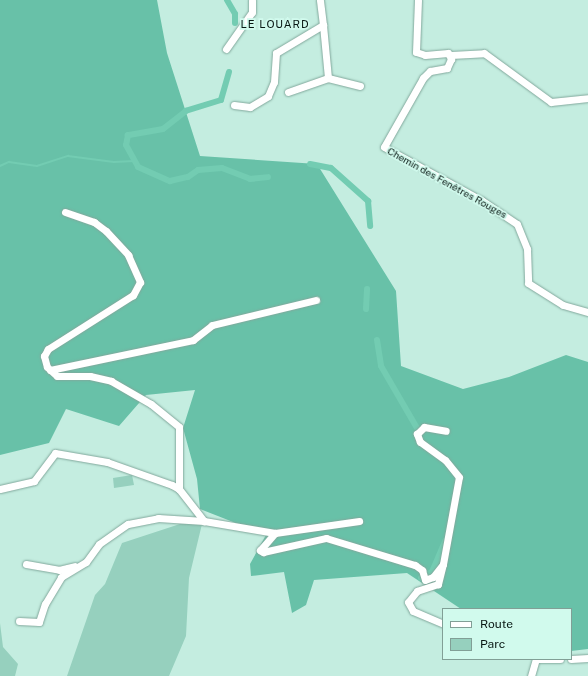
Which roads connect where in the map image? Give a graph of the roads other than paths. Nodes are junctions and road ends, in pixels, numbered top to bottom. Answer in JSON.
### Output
{"nodes":[{"id":1,"x":252,"y":0,"type":"edge"},
{"id":2,"x":320,"y":0,"type":"edge"},
{"id":3,"x":418,"y":0,"type":"edge"},
{"id":4,"x":323,"y":25,"type":"junction"},
{"id":5,"x":226,"y":49,"type":"dead end"},
{"id":6,"x":451,"y":55,"type":"junction"},
{"id":7,"x":328,"y":78,"type":"junction"},
{"id":8,"x":360,"y":86,"type":"dead end"},
{"id":9,"x":288,"y":92,"type":"dead end"},
{"id":10,"x":588,"y":98,"type":"edge"},
{"id":11,"x":234,"y":105,"type":"dead end"},
{"id":12,"x":65,"y":212,"type":"dead end"},
{"id":13,"x":316,"y":300,"type":"dead end"},
{"id":14,"x":588,"y":312,"type":"edge"},
{"id":15,"x":50,"y":370,"type":"junction"},
{"id":16,"x":446,"y":431,"type":"dead end"},
{"id":17,"x":0,"y":489,"type":"edge"},
{"id":18,"x":179,"y":489,"type":"junction"},
{"id":19,"x":204,"y":521,"type":"junction"},
{"id":20,"x":359,"y":521,"type":"dead end"},
{"id":21,"x":275,"y":533,"type":"junction"},
{"id":22,"x":86,"y":562,"type":"junction"},
{"id":23,"x":26,"y":564,"type":"dead end"},
{"id":24,"x":443,"y":564,"type":"junction"},
{"id":25,"x":19,"y":621,"type":"dead end"},
{"id":26,"x":442,"y":624,"type":"edge"},
{"id":27,"x":588,"y":658,"type":"edge"},
{"id":28,"x":572,"y":659,"type":"edge"},
{"id":29,"x":536,"y":660,"type":"edge"},
{"id":30,"x":530,"y":676,"type":"edge"}],
"edges":[{"from":1,"to":5,"type":"street"},
{"from":2,"to":4,"type":"street"},
{"from":3,"to":6,"type":"street"},
{"from":4,"to":7,"type":"street"},
{"from":4,"to":11,"type":"street"},
{"from":6,"to":10,"type":"street"},
{"from":6,"to":14,"type":"street","name":"Chemin des Fenêtres Rouges"},
{"from":7,"to":8,"type":"street"},
{"from":7,"to":9,"type":"street"},
{"from":12,"to":15,"type":"street"},
{"from":13,"to":15,"type":"street"},
{"from":15,"to":18,"type":"street"},
{"from":16,"to":24,"type":"street"},
{"from":17,"to":18,"type":"street"},
{"from":18,"to":19,"type":"street"},
{"from":19,"to":21,"type":"street"},
{"from":19,"to":22,"type":"street"},
{"from":20,"to":21,"type":"street"},
{"from":21,"to":24,"type":"street"},
{"from":22,"to":23,"type":"street"},
{"from":22,"to":25,"type":"street"},
{"from":24,"to":26,"type":"street"},
{"from":27,"to":28,"type":"street"},
{"from":29,"to":30,"type":"street"}]}
